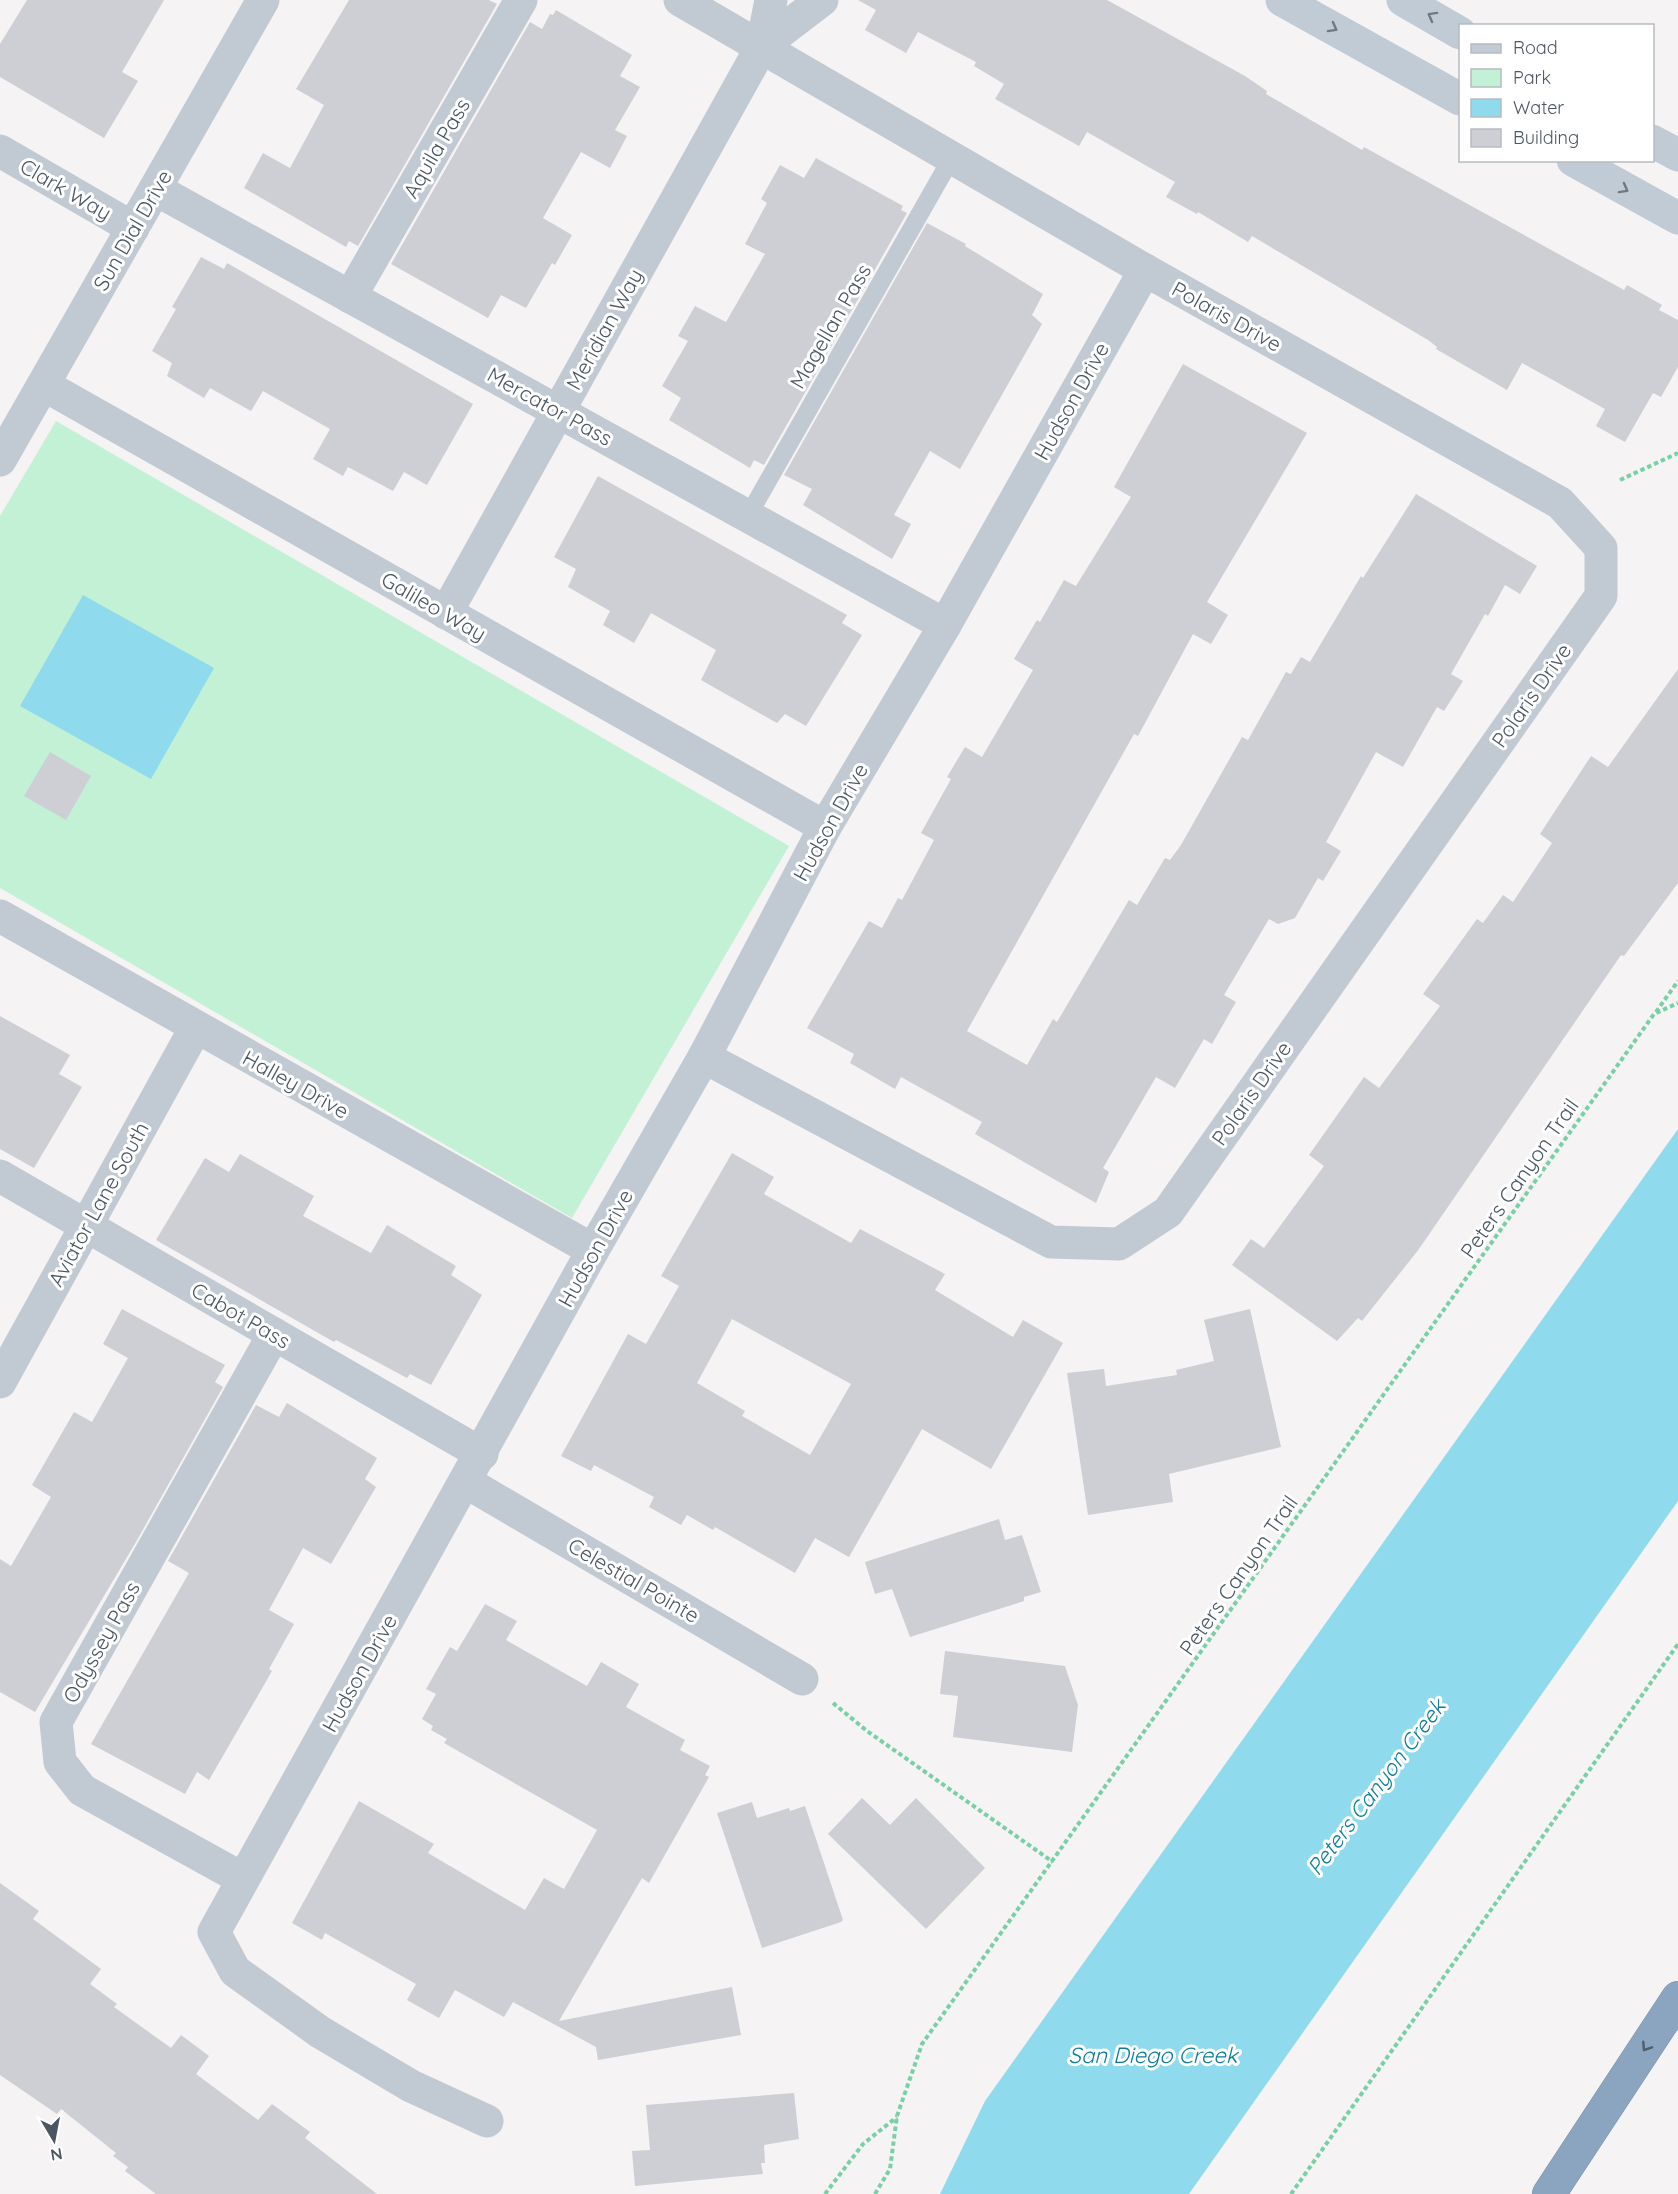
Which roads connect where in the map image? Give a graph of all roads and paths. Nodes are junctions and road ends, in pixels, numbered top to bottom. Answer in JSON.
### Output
{"nodes":[{"id":1,"x":263,"y":0,"type":"edge"},
{"id":2,"x":521,"y":0,"type":"edge"},
{"id":3,"x":680,"y":0,"type":"edge"},
{"id":4,"x":771,"y":0,"type":"edge"},
{"id":5,"x":822,"y":0,"type":"edge"},
{"id":6,"x":1282,"y":0,"type":"edge"},
{"id":7,"x":1403,"y":0,"type":"edge"},
{"id":8,"x":1459,"y":32,"type":"edge"},
{"id":9,"x":762,"y":46,"type":"junction"},
{"id":10,"x":1459,"y":98,"type":"edge"},
{"id":11,"x":1654,"y":142,"type":"edge"},
{"id":12,"x":0,"y":151,"type":"edge"},
{"id":13,"x":1678,"y":155,"type":"edge"},
{"id":14,"x":951,"y":159,"type":"junction"},
{"id":15,"x":1577,"y":162,"type":"edge"},
{"id":16,"x":155,"y":189,"type":"junction"},
{"id":17,"x":1678,"y":218,"type":"edge"},
{"id":18,"x":133,"y":228,"type":"junction"},
{"id":19,"x":1145,"y":270,"type":"junction"},
{"id":20,"x":350,"y":297,"type":"junction"},
{"id":21,"x":44,"y":385,"type":"junction"},
{"id":22,"x":559,"y":410,"type":"junction"},
{"id":23,"x":1678,"y":453,"type":"edge"},
{"id":24,"x":0,"y":460,"type":"edge"},
{"id":25,"x":1620,"y":480,"type":"dead end"},
{"id":26,"x":748,"y":516,"type":"junction"},
{"id":27,"x":446,"y":613,"type":"junction"},
{"id":28,"x":945,"y":625,"type":"junction"},
{"id":29,"x":825,"y":826,"type":"junction"},
{"id":30,"x":0,"y":916,"type":"edge"},
{"id":31,"x":1678,"y":981,"type":"edge"},
{"id":32,"x":1678,"y":1003,"type":"edge"},
{"id":33,"x":1654,"y":1014,"type":"junction"},
{"id":34,"x":196,"y":1027,"type":"junction"},
{"id":35,"x":705,"y":1057,"type":"junction"},
{"id":36,"x":0,"y":1176,"type":"edge"},
{"id":37,"x":85,"y":1226,"type":"junction"},
{"id":38,"x":593,"y":1250,"type":"junction"},
{"id":39,"x":274,"y":1334,"type":"junction"},
{"id":40,"x":0,"y":1382,"type":"edge"},
{"id":41,"x":482,"y":1454,"type":"junction"},
{"id":42,"x":466,"y":1482,"type":"junction"},
{"id":43,"x":1678,"y":1644,"type":"edge"},
{"id":44,"x":802,"y":1679,"type":"joint"},
{"id":45,"x":1053,"y":1862,"type":"junction"},
{"id":46,"x":243,"y":1879,"type":"junction"},
{"id":47,"x":1678,"y":1998,"type":"edge"},
{"id":48,"x":897,"y":2116,"type":"junction"},
{"id":49,"x":488,"y":2121,"type":"dead end"},
{"id":50,"x":825,"y":2194,"type":"edge"},
{"id":51,"x":875,"y":2194,"type":"edge"},
{"id":52,"x":1291,"y":2194,"type":"edge"},
{"id":53,"x":1549,"y":2194,"type":"edge"}],
"edges":[{"from":1,"to":16,"type":"street","name":"Sun Dial Drive"},
{"from":2,"to":20,"type":"street","name":"Aquila Pass"},
{"from":3,"to":9,"type":"street","name":"Polaris Drive"},
{"from":4,"to":9,"type":"street","name":"Meridian Way"},
{"from":5,"to":9,"type":"street","name":"Meridian Way"},
{"from":6,"to":10,"type":"street","one_way":true},
{"from":8,"to":7,"type":"street","one_way":true},
{"from":9,"to":14,"type":"street","name":"Polaris Drive"},
{"from":9,"to":22,"type":"street","name":"Meridian Way"},
{"from":11,"to":13,"type":"street"},
{"from":12,"to":18,"type":"street","name":"Clark Way"},
{"from":14,"to":19,"type":"street","name":"Polaris Drive"},
{"from":14,"to":26,"type":"lane","name":"Magellan Pass"},
{"from":15,"to":17,"type":"street","one_way":true},
{"from":16,"to":18,"type":"street","name":"Sun Dial Drive"},
{"from":16,"to":20,"type":"street","name":"Mercator Pass"},
{"from":18,"to":21,"type":"street","name":"Sun Dial Drive"},
{"from":19,"to":28,"type":"street","name":"Hudson Drive"},
{"from":19,"to":35,"type":"street","name":"Polaris Drive"},
{"from":20,"to":22,"type":"street","name":"Mercator Pass"},
{"from":21,"to":24,"type":"street","name":"Sun Dial Drive"},
{"from":21,"to":27,"type":"street","name":"Galileo Way"},
{"from":22,"to":26,"type":"street","name":"Mercator Pass"},
{"from":22,"to":27,"type":"street","name":"Meridian Way"},
{"from":23,"to":25,"type":"path"},
{"from":26,"to":28,"type":"street","name":"Mercator Pass"},
{"from":27,"to":29,"type":"street","name":"Galileo Way"},
{"from":28,"to":29,"type":"street","name":"Hudson Drive"},
{"from":29,"to":35,"type":"street","name":"Hudson Drive"},
{"from":30,"to":34,"type":"street","name":"Halley Drive"},
{"from":31,"to":33,"type":"path","name":"Peters Canyon Trail"},
{"from":32,"to":33,"type":"path"},
{"from":33,"to":45,"type":"path","name":"Peters Canyon Trail"},
{"from":34,"to":37,"type":"street","name":"Aviator Lane South"},
{"from":34,"to":38,"type":"street","name":"Halley Drive"},
{"from":35,"to":38,"type":"street","name":"Hudson Drive"},
{"from":36,"to":37,"type":"street","name":"Cabot Pass"},
{"from":37,"to":39,"type":"street","name":"Cabot Pass"},
{"from":37,"to":40,"type":"street","name":"Aviator Lane South"},
{"from":38,"to":41,"type":"street","name":"Hudson Drive"},
{"from":39,"to":41,"type":"street","name":"Cabot Pass"},
{"from":39,"to":46,"type":"street","name":"Odyssey Pass"},
{"from":41,"to":42,"type":"street","name":"Hudson Drive"},
{"from":42,"to":44,"type":"street","name":"Celestial Pointe"},
{"from":42,"to":46,"type":"street","name":"Hudson Drive"},
{"from":43,"to":52,"type":"path"},
{"from":44,"to":45,"type":"path"},
{"from":45,"to":48,"type":"path","name":"Peters Canyon Trail"},
{"from":46,"to":49,"type":"street","name":"Hudson Drive"},
{"from":47,"to":53,"type":"highway","one_way":true},
{"from":48,"to":50,"type":"path"},
{"from":48,"to":51,"type":"path","name":"Peters Canyon Trail"}]}
